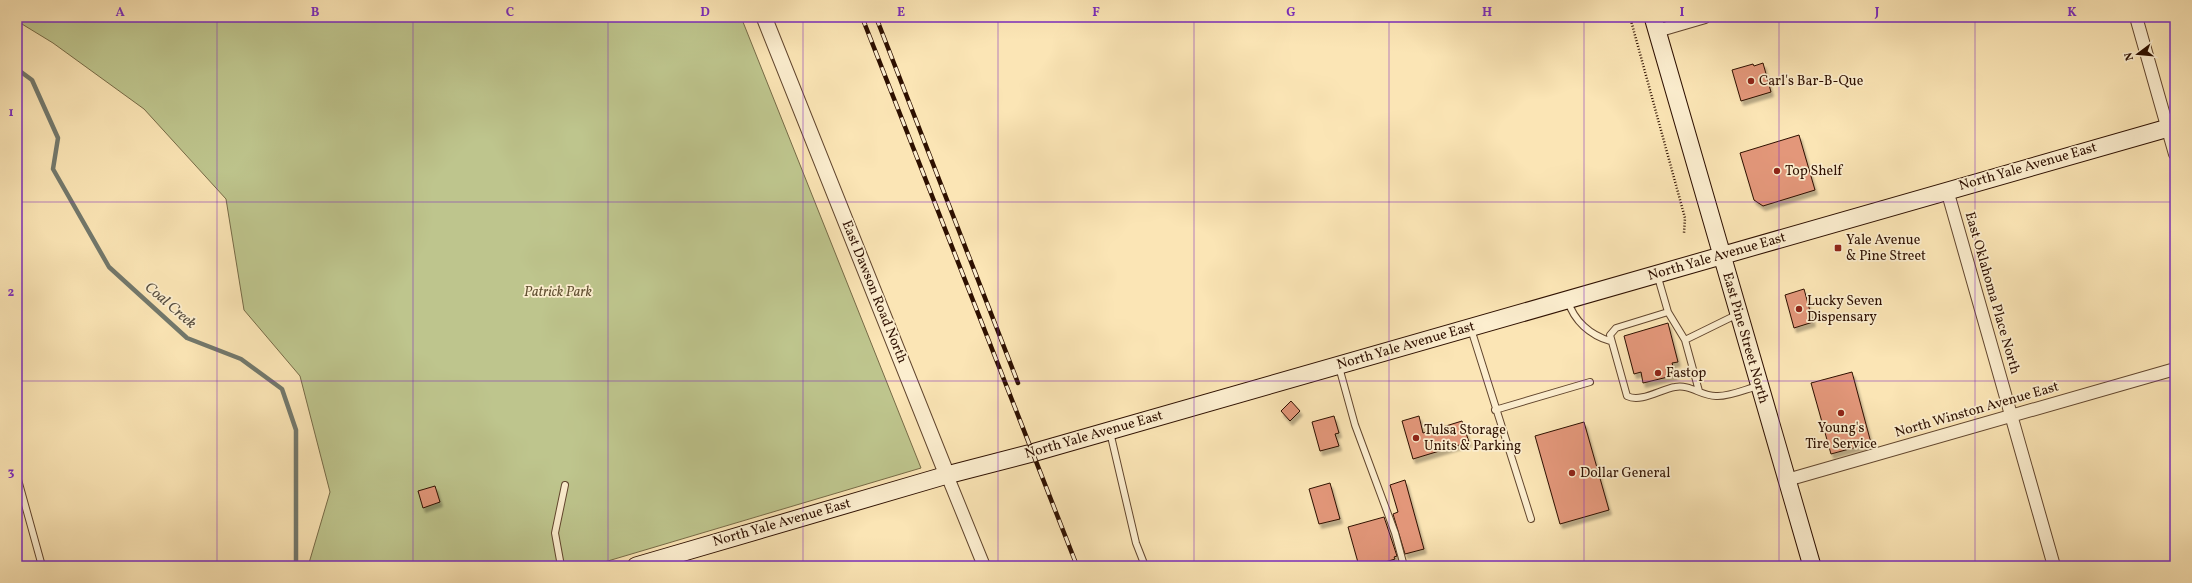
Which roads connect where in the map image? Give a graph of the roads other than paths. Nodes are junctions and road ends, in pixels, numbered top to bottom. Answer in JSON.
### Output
{"nodes":[{"id":1,"x":764,"y":17,"type":"edge"},
{"id":2,"x":1705,"y":17,"type":"edge"},
{"id":3,"x":2136,"y":17,"type":"edge"},
{"id":4,"x":1655,"y":24,"type":"edge"},
{"id":5,"x":2171,"y":127,"type":"edge"},
{"id":6,"x":2175,"y":154,"type":"edge"},
{"id":7,"x":1947,"y":190,"type":"junction"},
{"id":8,"x":1721,"y":256,"type":"junction"},
{"id":9,"x":1657,"y":274,"type":"junction"},
{"id":10,"x":1568,"y":300,"type":"junction"},
{"id":11,"x":1668,"y":312,"type":"junction"},
{"id":12,"x":1738,"y":314,"type":"junction"},
{"id":13,"x":1470,"y":328,"type":"junction"},
{"id":14,"x":1610,"y":340,"type":"junction"},
{"id":15,"x":1685,"y":340,"type":"junction"},
{"id":16,"x":1338,"y":365,"type":"junction"},
{"id":17,"x":2175,"y":369,"type":"edge"},
{"id":18,"x":1590,"y":382,"type":"dead end"},
{"id":19,"x":1759,"y":385,"type":"junction"},
{"id":20,"x":1699,"y":391,"type":"junction"},
{"id":21,"x":1495,"y":410,"type":"junction"},
{"id":22,"x":2011,"y":415,"type":"junction"},
{"id":23,"x":1110,"y":431,"type":"junction"},
{"id":24,"x":947,"y":475,"type":"junction"},
{"id":25,"x":17,"y":476,"type":"edge"},
{"id":26,"x":1787,"y":480,"type":"junction"},
{"id":27,"x":565,"y":485,"type":"dead end"},
{"id":28,"x":1530,"y":519,"type":"dead end"},
{"id":29,"x":42,"y":566,"type":"edge"},
{"id":30,"x":561,"y":566,"type":"edge"},
{"id":31,"x":636,"y":566,"type":"edge"},
{"id":32,"x":984,"y":566,"type":"edge"},
{"id":33,"x":1145,"y":566,"type":"edge"},
{"id":34,"x":1404,"y":566,"type":"edge"},
{"id":35,"x":1812,"y":566,"type":"edge"},
{"id":36,"x":2054,"y":566,"type":"edge"}],
"edges":[{"from":1,"to":24,"type":"street","name":"East Dawson Road North"},
{"from":2,"to":4,"type":"street"},
{"from":3,"to":5,"type":"street"},
{"from":4,"to":8,"type":"main road","name":"East Pine Street North"},
{"from":5,"to":6,"type":"street"},
{"from":5,"to":7,"type":"main road","name":"North Yale Avenue East"},
{"from":7,"to":8,"type":"main road","name":"North Yale Avenue East"},
{"from":7,"to":22,"type":"street","name":"East Oklahoma Place North"},
{"from":8,"to":9,"type":"main road","name":"North Yale Avenue East"},
{"from":8,"to":12,"type":"main road","name":"East Pine Street North"},
{"from":9,"to":10,"type":"main road","name":"North Yale Avenue East"},
{"from":9,"to":11,"type":"lane"},
{"from":10,"to":13,"type":"main road","name":"North Yale Avenue East"},
{"from":10,"to":14,"type":"lane"},
{"from":11,"to":14,"type":"lane"},
{"from":11,"to":15,"type":"lane"},
{"from":12,"to":15,"type":"lane"},
{"from":12,"to":19,"type":"main road","name":"East Pine Street North"},
{"from":13,"to":16,"type":"main road","name":"North Yale Avenue East"},
{"from":13,"to":21,"type":"lane"},
{"from":14,"to":20,"type":"lane"},
{"from":15,"to":20,"type":"lane"},
{"from":16,"to":23,"type":"main road","name":"North Yale Avenue East"},
{"from":16,"to":34,"type":"lane"},
{"from":17,"to":22,"type":"street","name":"North Winston Avenue East"},
{"from":18,"to":21,"type":"lane"},
{"from":19,"to":20,"type":"lane"},
{"from":19,"to":26,"type":"main road","name":"East Pine Street North"},
{"from":21,"to":28,"type":"lane"},
{"from":22,"to":26,"type":"street","name":"North Winston Avenue East"},
{"from":22,"to":36,"type":"street","name":"East Oklahoma Place North"},
{"from":23,"to":24,"type":"main road","name":"North Yale Avenue East"},
{"from":23,"to":33,"type":"lane"},
{"from":24,"to":31,"type":"main road","name":"North Yale Avenue East"},
{"from":24,"to":32,"type":"street","name":"East Dawson Road North"},
{"from":25,"to":29,"type":"lane"},
{"from":26,"to":35,"type":"main road","name":"East Pine Street North"},
{"from":27,"to":30,"type":"lane"}]}
